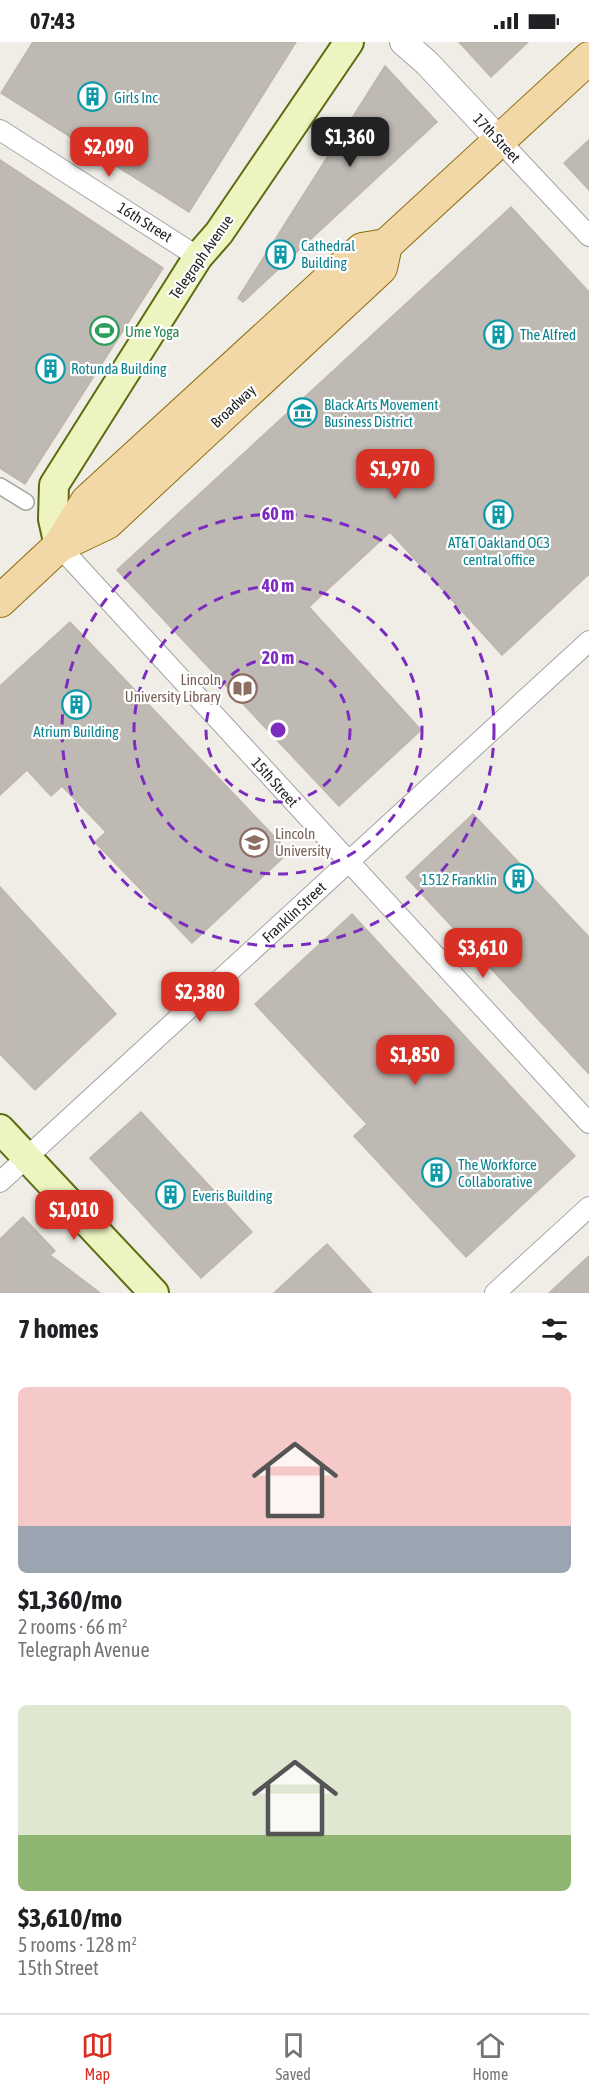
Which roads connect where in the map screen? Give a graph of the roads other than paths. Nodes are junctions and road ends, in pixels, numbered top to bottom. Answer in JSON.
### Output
{"nodes":[{"id":1,"x":349,"y":42,"type":"edge"},
{"id":2,"x":403,"y":42,"type":"edge"},
{"id":3,"x":589,"y":58,"type":"edge"},
{"id":4,"x":0,"y":130,"type":"edge"},
{"id":5,"x":500,"y":140,"type":"junction"},
{"id":6,"x":589,"y":236,"type":"edge"},
{"id":7,"x":198,"y":256,"type":"junction"},
{"id":8,"x":0,"y":486,"type":"edge"},
{"id":9,"x":26,"y":502,"type":"dead end"},
{"id":10,"x":59,"y":546,"type":"junction"},
{"id":11,"x":0,"y":602,"type":"edge"},
{"id":12,"x":589,"y":641,"type":"edge"},
{"id":13,"x":348,"y":862,"type":"junction"},
{"id":14,"x":589,"y":1123,"type":"edge"},
{"id":15,"x":0,"y":1129,"type":"edge"},
{"id":16,"x":27,"y":1158,"type":"junction"},
{"id":17,"x":0,"y":1182,"type":"edge"},
{"id":18,"x":589,"y":1207,"type":"edge"},
{"id":19,"x":154,"y":1293,"type":"edge"},
{"id":20,"x":495,"y":1293,"type":"edge"}],
"edges":[{"from":1,"to":7,"type":"main road","name":"Telegraph Avenue"},
{"from":2,"to":5,"type":"street","name":"17th Street"},
{"from":3,"to":5,"type":"main road","name":"Broadway"},
{"from":4,"to":7,"type":"street","name":"16th Street"},
{"from":5,"to":6,"type":"street","name":"17th Street"},
{"from":5,"to":10,"type":"main road","name":"Broadway"},
{"from":7,"to":10,"type":"main road","name":"Telegraph Avenue"},
{"from":8,"to":9,"type":"street"},
{"from":10,"to":11,"type":"main road","name":"Broadway"},
{"from":10,"to":13,"type":"street","name":"15th Street"},
{"from":12,"to":13,"type":"street","name":"Franklin Street"},
{"from":13,"to":14,"type":"street","name":"15th Street"},
{"from":13,"to":16,"type":"street","name":"Franklin Street"},
{"from":15,"to":16,"type":"main road"},
{"from":16,"to":17,"type":"street","name":"Franklin Street"},
{"from":16,"to":19,"type":"main road"},
{"from":18,"to":20,"type":"street"}]}
